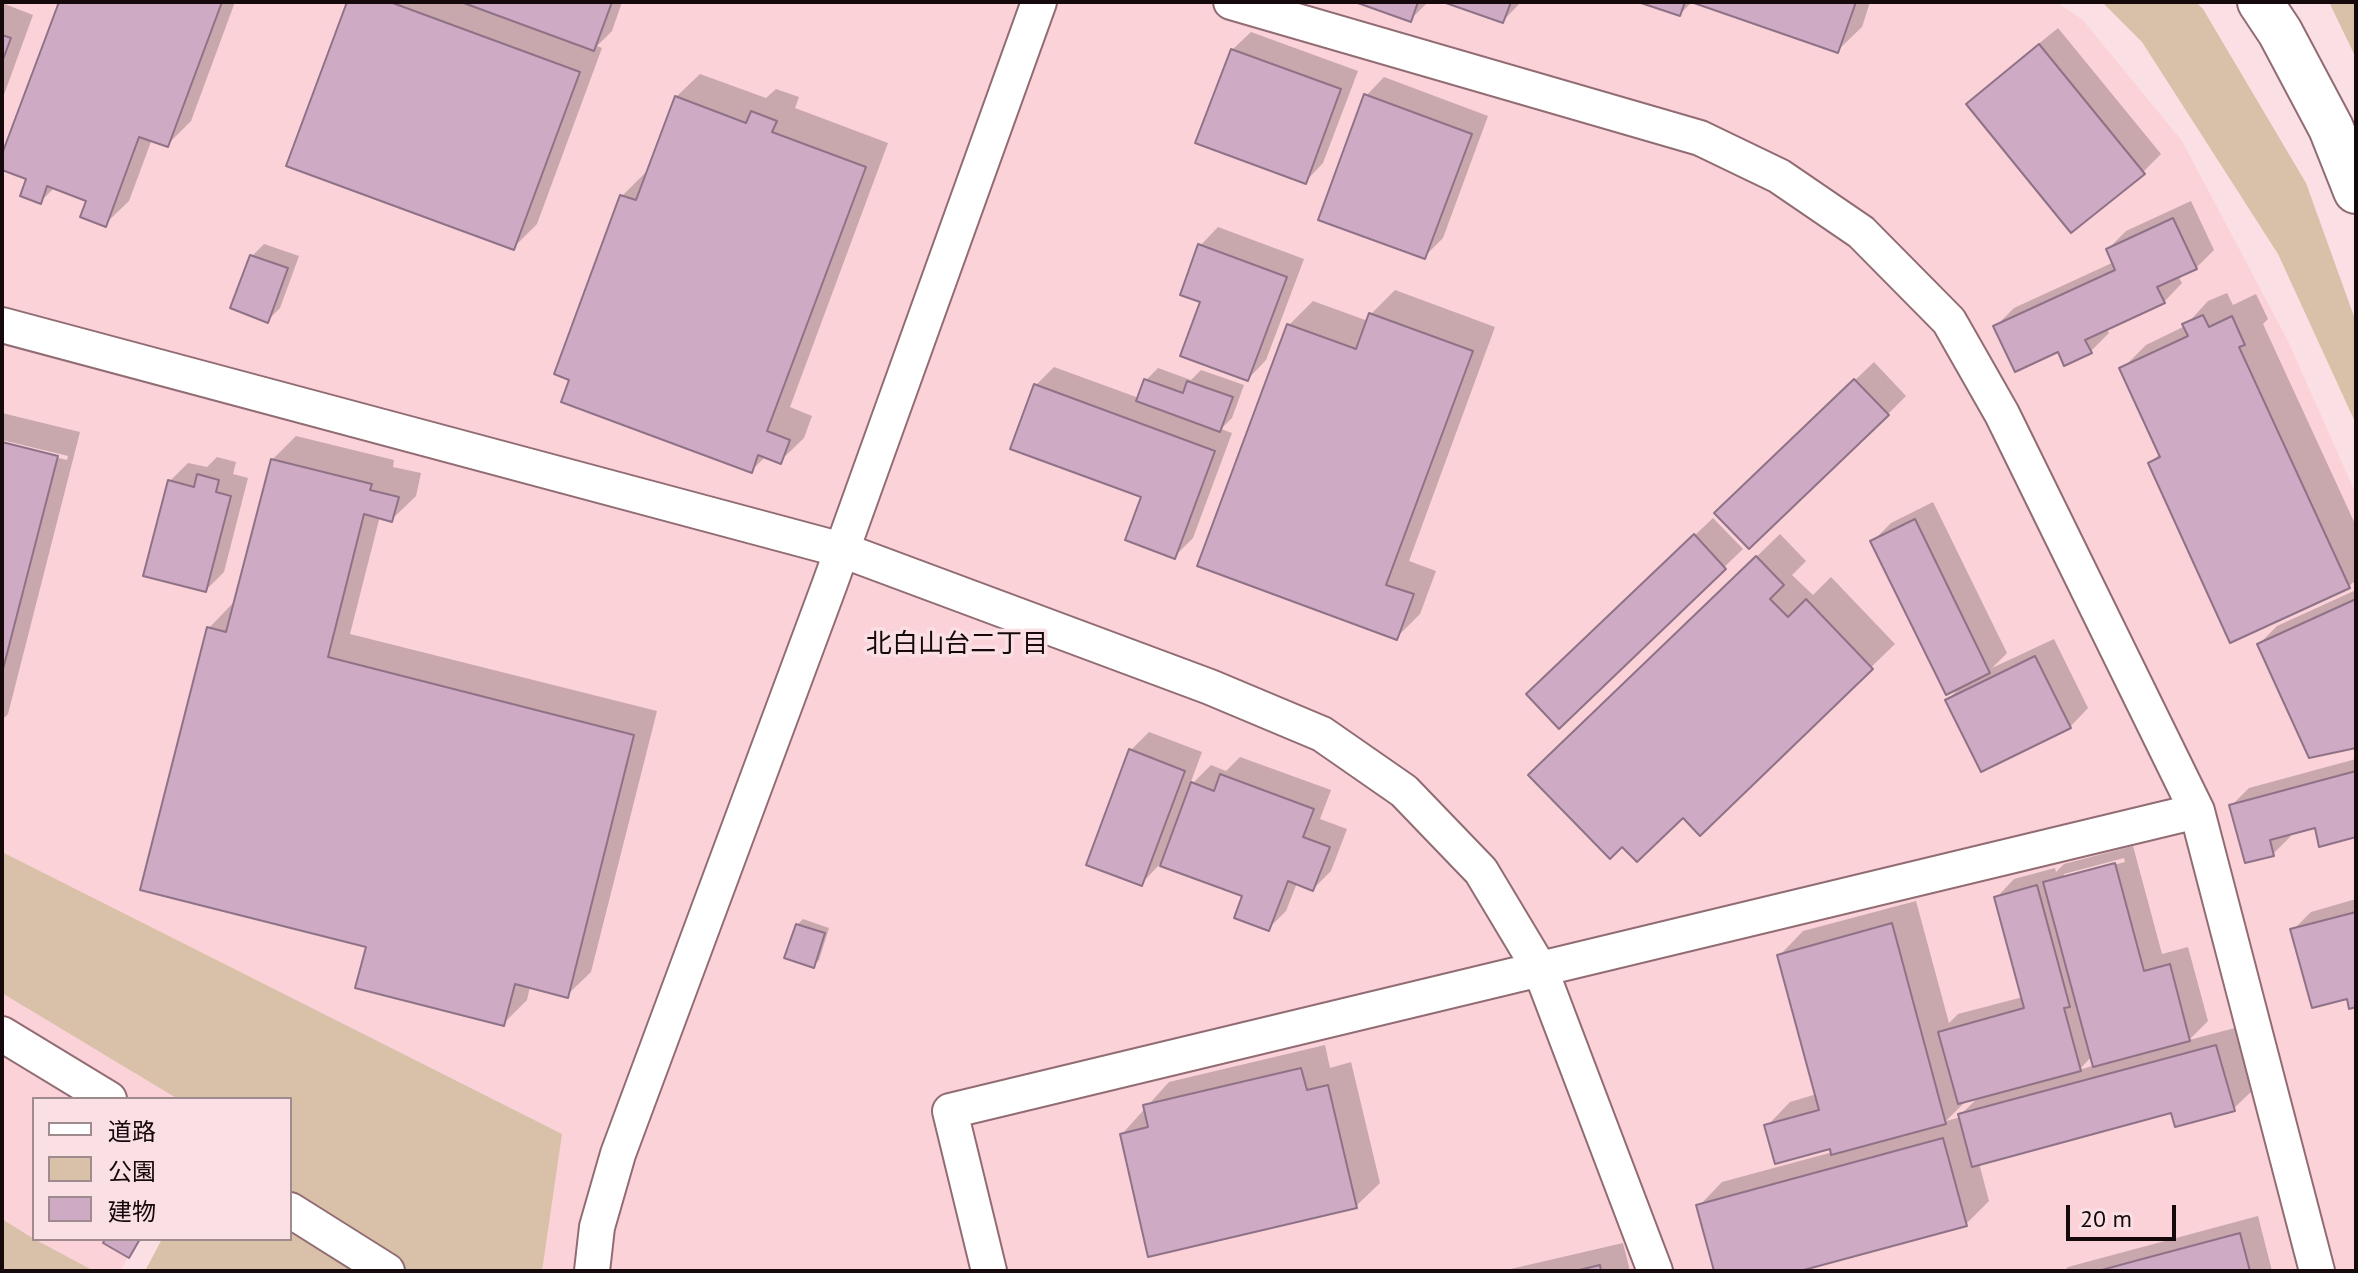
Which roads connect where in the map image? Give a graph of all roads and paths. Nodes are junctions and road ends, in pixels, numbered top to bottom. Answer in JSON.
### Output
{"nodes":[{"id":1,"x":1039,"y":2,"type":"edge"},
{"id":2,"x":1231,"y":2,"type":"edge"},
{"id":3,"x":2260,"y":2,"type":"edge"},
{"id":4,"x":2356,"y":191,"type":"edge"},
{"id":5,"x":2,"y":325,"type":"edge"},
{"id":6,"x":842,"y":550,"type":"junction"},
{"id":7,"x":2197,"y":811,"type":"junction"},
{"id":8,"x":1541,"y":971,"type":"junction"},
{"id":9,"x":2,"y":1034,"type":"edge"},
{"id":10,"x":106,"y":1097,"type":"edge"},
{"id":11,"x":292,"y":1211,"type":"edge"},
{"id":12,"x":387,"y":1271,"type":"edge"},
{"id":13,"x":592,"y":1271,"type":"edge"},
{"id":14,"x":989,"y":1271,"type":"edge"},
{"id":15,"x":1655,"y":1271,"type":"edge"},
{"id":16,"x":2317,"y":1271,"type":"edge"}],
"edges":[{"from":1,"to":6,"type":"street"},
{"from":2,"to":7,"type":"street"},
{"from":3,"to":4,"type":"highway"},
{"from":5,"to":6,"type":"street"},
{"from":6,"to":8,"type":"street"},
{"from":6,"to":13,"type":"street"},
{"from":7,"to":8,"type":"street"},
{"from":7,"to":16,"type":"street"},
{"from":8,"to":14,"type":"street"},
{"from":8,"to":15,"type":"street"},
{"from":9,"to":10,"type":"street"},
{"from":11,"to":12,"type":"street"}]}
